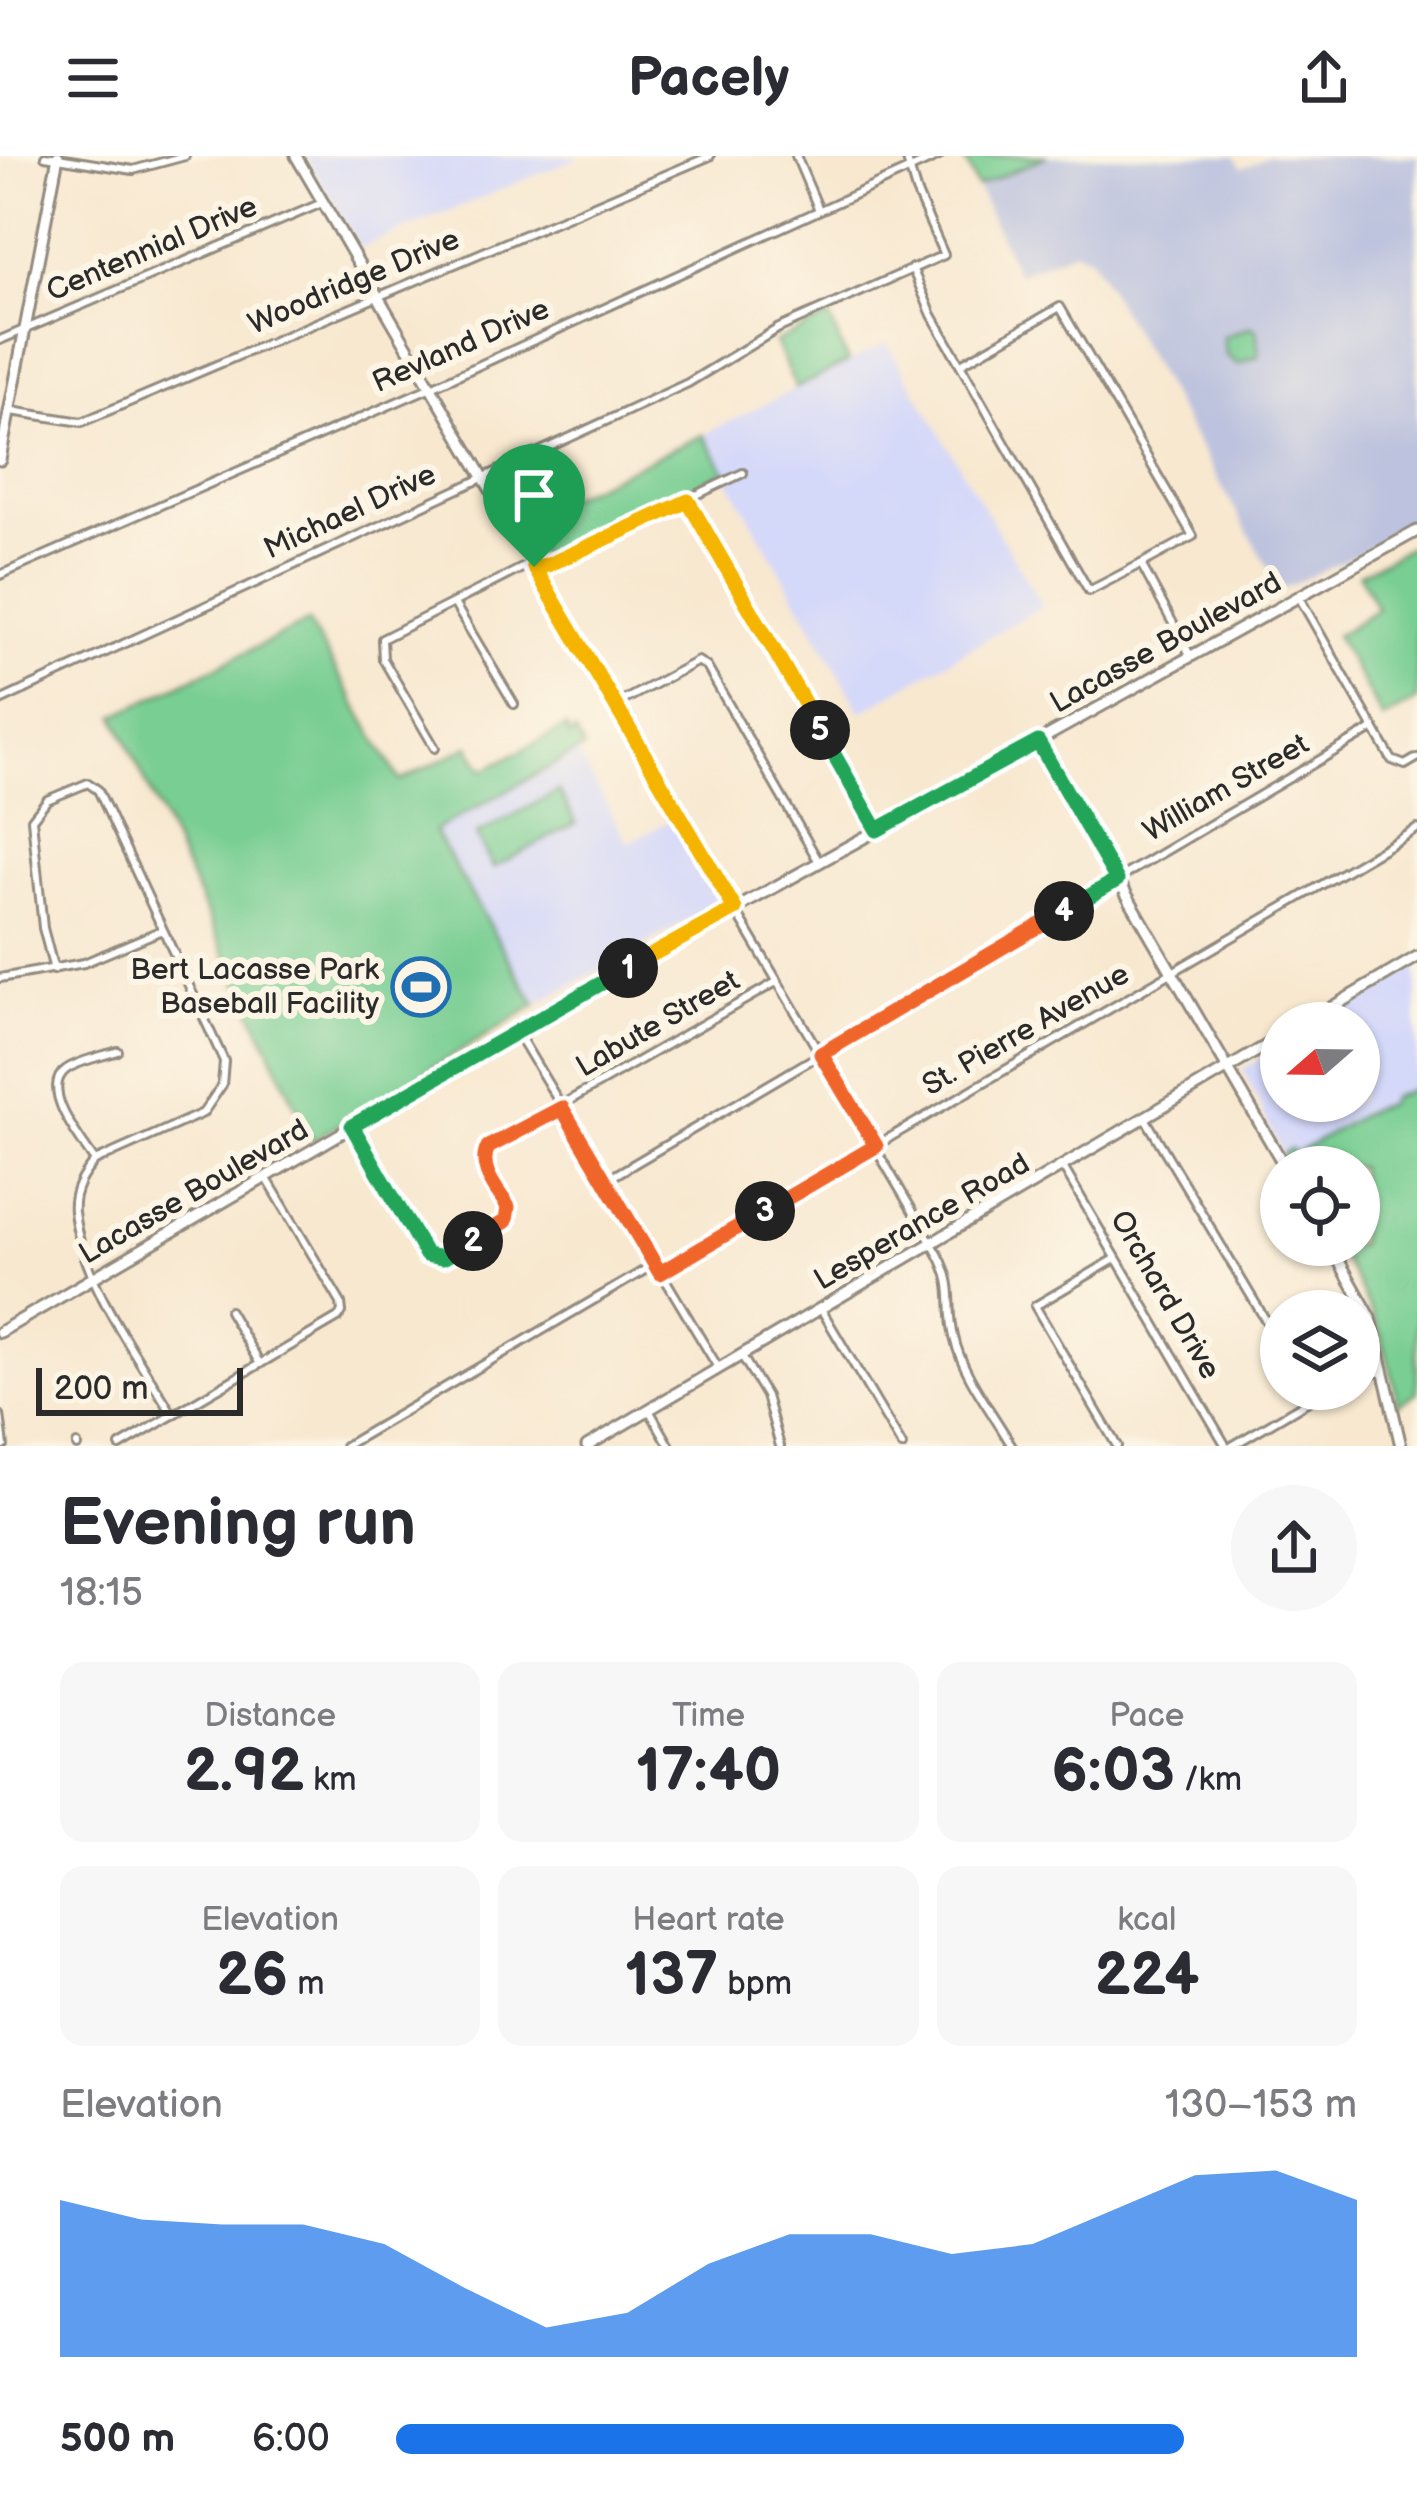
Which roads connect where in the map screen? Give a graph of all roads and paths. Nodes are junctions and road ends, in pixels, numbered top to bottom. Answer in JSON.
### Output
{"nodes":[{"id":1,"x":45,"y":156,"type":"edge"},
{"id":2,"x":185,"y":156,"type":"edge"},
{"id":3,"x":296,"y":156,"type":"edge"},
{"id":4,"x":710,"y":156,"type":"edge"},
{"id":5,"x":796,"y":156,"type":"edge"},
{"id":6,"x":906,"y":156,"type":"edge"},
{"id":7,"x":939,"y":156,"type":"edge"},
{"id":8,"x":58,"y":157,"type":"edge"},
{"id":9,"x":909,"y":169,"type":"junction"},
{"id":10,"x":323,"y":203,"type":"junction"},
{"id":11,"x":819,"y":210,"type":"junction"},
{"id":12,"x":912,"y":268,"type":"junction"},
{"id":13,"x":378,"y":298,"type":"junction"},
{"id":14,"x":26,"y":329,"type":"junction"},
{"id":15,"x":0,"y":340,"type":"edge"},
{"id":16,"x":961,"y":364,"type":"junction"},
{"id":17,"x":430,"y":387,"type":"junction"},
{"id":18,"x":11,"y":411,"type":"junction"},
{"id":19,"x":0,"y":460,"type":"edge"},
{"id":20,"x":743,"y":473,"type":"dead end"},
{"id":21,"x":482,"y":476,"type":"junction"},
{"id":22,"x":688,"y":501,"type":"junction"},
{"id":23,"x":1417,"y":531,"type":"edge"},
{"id":24,"x":1141,"y":564,"type":"junction"},
{"id":25,"x":534,"y":567,"type":"junction"},
{"id":26,"x":0,"y":575,"type":"edge"},
{"id":27,"x":1298,"y":597,"type":"junction"},
{"id":28,"x":455,"y":605,"type":"junction"},
{"id":29,"x":1190,"y":655,"type":"junction"},
{"id":30,"x":0,"y":701,"type":"edge"},
{"id":31,"x":514,"y":704,"type":"dead end"},
{"id":32,"x":615,"y":705,"type":"junction"},
{"id":33,"x":1374,"y":728,"type":"junction"},
{"id":34,"x":1038,"y":742,"type":"junction"},
{"id":35,"x":435,"y":748,"type":"dead end"},
{"id":36,"x":1417,"y":758,"type":"edge"},
{"id":37,"x":1417,"y":829,"type":"edge"},
{"id":38,"x":877,"y":830,"type":"junction"},
{"id":39,"x":819,"y":862,"type":"junction"},
{"id":40,"x":1117,"y":880,"type":"junction"},
{"id":41,"x":735,"y":909,"type":"junction"},
{"id":42,"x":162,"y":930,"type":"junction"},
{"id":43,"x":1417,"y":957,"type":"edge"},
{"id":44,"x":54,"y":970,"type":"junction"},
{"id":45,"x":1171,"y":973,"type":"junction"},
{"id":46,"x":0,"y":978,"type":"edge"},
{"id":47,"x":778,"y":981,"type":"junction"},
{"id":48,"x":1341,"y":1002,"type":"edge"},
{"id":49,"x":516,"y":1031,"type":"junction"},
{"id":50,"x":1260,"y":1050,"type":"edge"},
{"id":51,"x":118,"y":1051,"type":"dead end"},
{"id":52,"x":821,"y":1054,"type":"junction"},
{"id":53,"x":1228,"y":1070,"type":"junction"},
{"id":54,"x":562,"y":1108,"type":"junction"},
{"id":55,"x":1145,"y":1118,"type":"junction"},
{"id":56,"x":352,"y":1126,"type":"junction"},
{"id":57,"x":876,"y":1146,"type":"junction"},
{"id":58,"x":1273,"y":1146,"type":"edge"},
{"id":59,"x":95,"y":1161,"type":"junction"},
{"id":60,"x":1063,"y":1167,"type":"junction"},
{"id":61,"x":266,"y":1177,"type":"junction"},
{"id":62,"x":605,"y":1181,"type":"junction"},
{"id":63,"x":932,"y":1243,"type":"junction"},
{"id":64,"x":1116,"y":1258,"type":"junction"},
{"id":65,"x":1342,"y":1266,"type":"edge"},
{"id":66,"x":657,"y":1269,"type":"junction"},
{"id":67,"x":94,"y":1278,"type":"junction"},
{"id":68,"x":821,"y":1309,"type":"junction"},
{"id":69,"x":230,"y":1311,"type":"dead end"},
{"id":70,"x":1260,"y":1311,"type":"edge"},
{"id":71,"x":0,"y":1332,"type":"edge"},
{"id":72,"x":741,"y":1356,"type":"junction"},
{"id":73,"x":260,"y":1364,"type":"junction"},
{"id":74,"x":719,"y":1369,"type":"junction"},
{"id":75,"x":1383,"y":1371,"type":"junction"},
{"id":76,"x":1380,"y":1372,"type":"edge"},
{"id":77,"x":649,"y":1410,"type":"junction"},
{"id":78,"x":1295,"y":1410,"type":"edge"},
{"id":79,"x":0,"y":1415,"type":"edge"},
{"id":80,"x":172,"y":1415,"type":"junction"},
{"id":81,"x":4,"y":1446,"type":"edge"},
{"id":82,"x":120,"y":1446,"type":"edge"},
{"id":83,"x":345,"y":1446,"type":"edge"},
{"id":84,"x":587,"y":1446,"type":"edge"},
{"id":85,"x":670,"y":1446,"type":"edge"},
{"id":86,"x":780,"y":1446,"type":"edge"},
{"id":87,"x":902,"y":1446,"type":"edge"},
{"id":88,"x":1012,"y":1446,"type":"edge"},
{"id":89,"x":1117,"y":1446,"type":"edge"},
{"id":90,"x":1229,"y":1446,"type":"edge"},
{"id":91,"x":1401,"y":1446,"type":"edge"}],
"edges":[{"from":1,"to":8,"type":"street"},
{"from":2,"to":8,"type":"street"},
{"from":3,"to":10,"type":"street"},
{"from":4,"to":13,"type":"street","name":"Woodridge Drive"},
{"from":5,"to":11,"type":"street"},
{"from":6,"to":9,"type":"street"},
{"from":7,"to":9,"type":"street","name":"Revland Drive"},
{"from":8,"to":14,"type":"street"},
{"from":9,"to":11,"type":"street","name":"Revland Drive"},
{"from":9,"to":12,"type":"street"},
{"from":10,"to":13,"type":"street"},
{"from":10,"to":14,"type":"street","name":"Centennial Drive"},
{"from":11,"to":17,"type":"street","name":"Revland Drive"},
{"from":12,"to":16,"type":"street"},
{"from":12,"to":21,"type":"street","name":"Michael Drive"},
{"from":13,"to":17,"type":"street"},
{"from":13,"to":18,"type":"street","name":"Woodridge Drive"},
{"from":14,"to":15,"type":"street","name":"Centennial Drive"},
{"from":14,"to":18,"type":"street"},
{"from":16,"to":24,"type":"street"},
{"from":16,"to":24,"type":"street"},
{"from":17,"to":21,"type":"street"},
{"from":17,"to":26,"type":"street","name":"Revland Drive"},
{"from":18,"to":19,"type":"street"},
{"from":20,"to":22,"type":"street"},
{"from":21,"to":25,"type":"street"},
{"from":21,"to":30,"type":"street","name":"Michael Drive"},
{"from":22,"to":25,"type":"street"},
{"from":22,"to":38,"type":"street"},
{"from":23,"to":27,"type":"street","name":"Lacasse Boulevard"},
{"from":24,"to":29,"type":"street"},
{"from":25,"to":28,"type":"street"},
{"from":25,"to":32,"type":"street"},
{"from":27,"to":29,"type":"street","name":"Lacasse Boulevard"},
{"from":27,"to":33,"type":"street"},
{"from":28,"to":31,"type":"street"},
{"from":28,"to":35,"type":"street"},
{"from":29,"to":34,"type":"street","name":"Lacasse Boulevard"},
{"from":32,"to":39,"type":"street"},
{"from":32,"to":41,"type":"street"},
{"from":33,"to":36,"type":"street"},
{"from":33,"to":40,"type":"street","name":"William Street"},
{"from":34,"to":38,"type":"street","name":"Lacasse Boulevard"},
{"from":34,"to":40,"type":"street"},
{"from":37,"to":45,"type":"street","name":"St. Pierre Avenue"},
{"from":38,"to":39,"type":"street","name":"Lacasse Boulevard"},
{"from":39,"to":41,"type":"street","name":"Lacasse Boulevard"},
{"from":40,"to":45,"type":"street"},
{"from":40,"to":52,"type":"street","name":"William Street"},
{"from":41,"to":47,"type":"street"},
{"from":41,"to":49,"type":"street","name":"Lacasse Boulevard"},
{"from":42,"to":44,"type":"street"},
{"from":42,"to":44,"type":"street"},
{"from":42,"to":59,"type":"street"},
{"from":43,"to":48,"type":"street"},
{"from":44,"to":46,"type":"street"},
{"from":45,"to":53,"type":"street"},
{"from":45,"to":57,"type":"street","name":"St. Pierre Avenue"},
{"from":47,"to":52,"type":"street"},
{"from":47,"to":54,"type":"street","name":"Labute Street"},
{"from":49,"to":54,"type":"street"},
{"from":49,"to":56,"type":"street","name":"Lacasse Boulevard"},
{"from":50,"to":53,"type":"street","name":"Lesperance Road"},
{"from":51,"to":59,"type":"street"},
{"from":52,"to":57,"type":"street"},
{"from":52,"to":62,"type":"street","name":"William Street"},
{"from":53,"to":55,"type":"street","name":"Lesperance Road"},
{"from":53,"to":58,"type":"street"},
{"from":54,"to":56,"type":"street","name":"Labute Street"},
{"from":54,"to":62,"type":"street"},
{"from":55,"to":60,"type":"street","name":"Lesperance Road"},
{"from":55,"to":70,"type":"street"},
{"from":56,"to":61,"type":"street","name":"Lacasse Boulevard"},
{"from":57,"to":63,"type":"street"},
{"from":57,"to":66,"type":"street","name":"St. Pierre Avenue"},
{"from":59,"to":67,"type":"street"},
{"from":60,"to":63,"type":"street","name":"Lesperance Road"},
{"from":60,"to":64,"type":"street","name":"Orchard Drive"},
{"from":61,"to":67,"type":"street","name":"Lacasse Boulevard"},
{"from":61,"to":73,"type":"street"},
{"from":62,"to":66,"type":"street"},
{"from":63,"to":68,"type":"street","name":"Lesperance Road"},
{"from":63,"to":88,"type":"street"},
{"from":64,"to":89,"type":"street"},
{"from":64,"to":90,"type":"street","name":"Orchard Drive"},
{"from":65,"to":75,"type":"street"},
{"from":66,"to":74,"type":"street"},
{"from":66,"to":83,"type":"street","name":"St. Pierre Avenue"},
{"from":67,"to":71,"type":"street","name":"Lacasse Boulevard"},
{"from":67,"to":80,"type":"street"},
{"from":68,"to":72,"type":"street","name":"Lesperance Road"},
{"from":68,"to":87,"type":"street"},
{"from":69,"to":73,"type":"street"},
{"from":72,"to":74,"type":"street","name":"Lesperance Road"},
{"from":72,"to":86,"type":"street"},
{"from":73,"to":80,"type":"street"},
{"from":74,"to":77,"type":"street","name":"Lesperance Road"},
{"from":75,"to":76,"type":"street"},
{"from":75,"to":91,"type":"street"},
{"from":77,"to":84,"type":"street","name":"Lesperance Road"},
{"from":77,"to":85,"type":"street"},
{"from":78,"to":90,"type":"street"},
{"from":79,"to":81,"type":"street"},
{"from":80,"to":82,"type":"street"}]}
